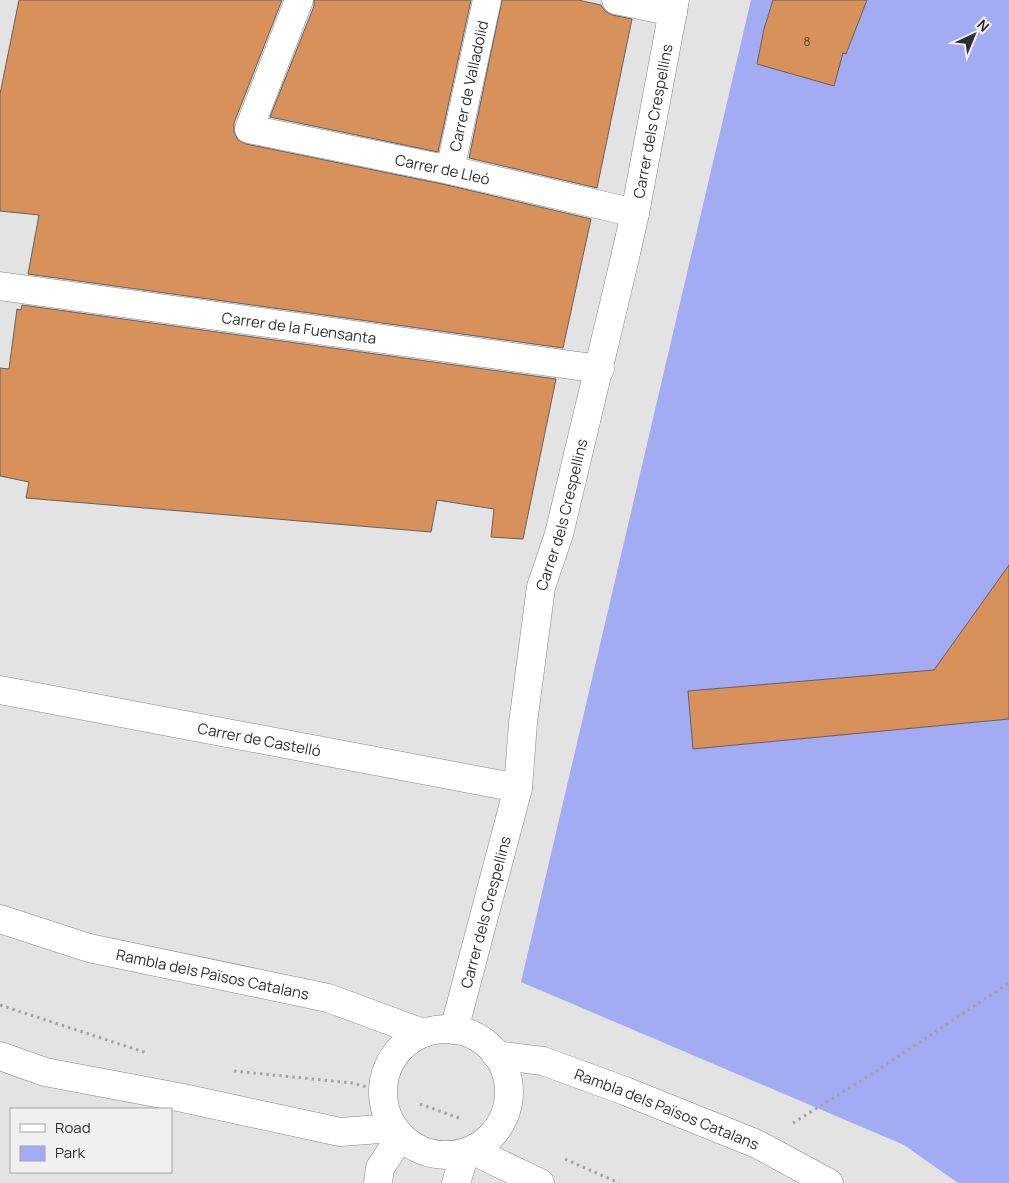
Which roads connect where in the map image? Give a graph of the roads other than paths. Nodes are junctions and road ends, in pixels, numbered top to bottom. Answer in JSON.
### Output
{"nodes":[{"id":1,"x":298,"y":0,"type":"edge"},
{"id":2,"x":487,"y":0,"type":"edge"},
{"id":3,"x":616,"y":0,"type":"edge"},
{"id":4,"x":674,"y":6,"type":"edge"},
{"id":5,"x":450,"y":170,"type":"junction"},
{"id":6,"x":635,"y":213,"type":"junction"},
{"id":7,"x":0,"y":286,"type":"edge"},
{"id":8,"x":600,"y":369,"type":"junction"},
{"id":9,"x":0,"y":690,"type":"edge"},
{"id":10,"x":518,"y":788,"type":"junction"},
{"id":11,"x":0,"y":919,"type":"edge"},
{"id":12,"x":454,"y":1030,"type":"junction"},
{"id":13,"x":424,"y":1033,"type":"junction"},
{"id":14,"x":496,"y":1055,"type":"junction"},
{"id":15,"x":0,"y":1056,"type":"edge"},
{"id":16,"x":398,"y":1132,"type":"junction"},
{"id":17,"x":471,"y":1150,"type":"junction"},
{"id":18,"x":378,"y":1183,"type":"edge"},
{"id":19,"x":456,"y":1183,"type":"edge"},
{"id":20,"x":540,"y":1183,"type":"edge"},
{"id":21,"x":829,"y":1183,"type":"edge"}],
"edges":[{"from":1,"to":5,"type":"street","name":"Carrer de Lleó"},
{"from":2,"to":5,"type":"street","name":"Carrer de Valladolid"},
{"from":3,"to":4,"type":"street"},
{"from":4,"to":6,"type":"street","name":"Carrer dels Crespellins"},
{"from":5,"to":6,"type":"street","name":"Carrer de Lleó"},
{"from":6,"to":8,"type":"street","name":"Carrer dels Crespellins"},
{"from":7,"to":8,"type":"street","name":"Carrer de la Fuensanta"},
{"from":8,"to":10,"type":"street","name":"Carrer dels Crespellins"},
{"from":9,"to":10,"type":"street","name":"Carrer de Castelló"},
{"from":10,"to":12,"type":"street","name":"Carrer dels Crespellins"},
{"from":11,"to":13,"type":"street","name":"Rambla dels Països Catalans"},
{"from":12,"to":13,"type":"street"},
{"from":12,"to":14,"type":"street"},
{"from":13,"to":16,"type":"street"},
{"from":14,"to":17,"type":"street"},
{"from":14,"to":21,"type":"street","name":"Rambla dels Països Catalans"},
{"from":15,"to":16,"type":"street"},
{"from":16,"to":17,"type":"street"},
{"from":16,"to":18,"type":"street"},
{"from":17,"to":19,"type":"street"},
{"from":17,"to":20,"type":"street"}]}
